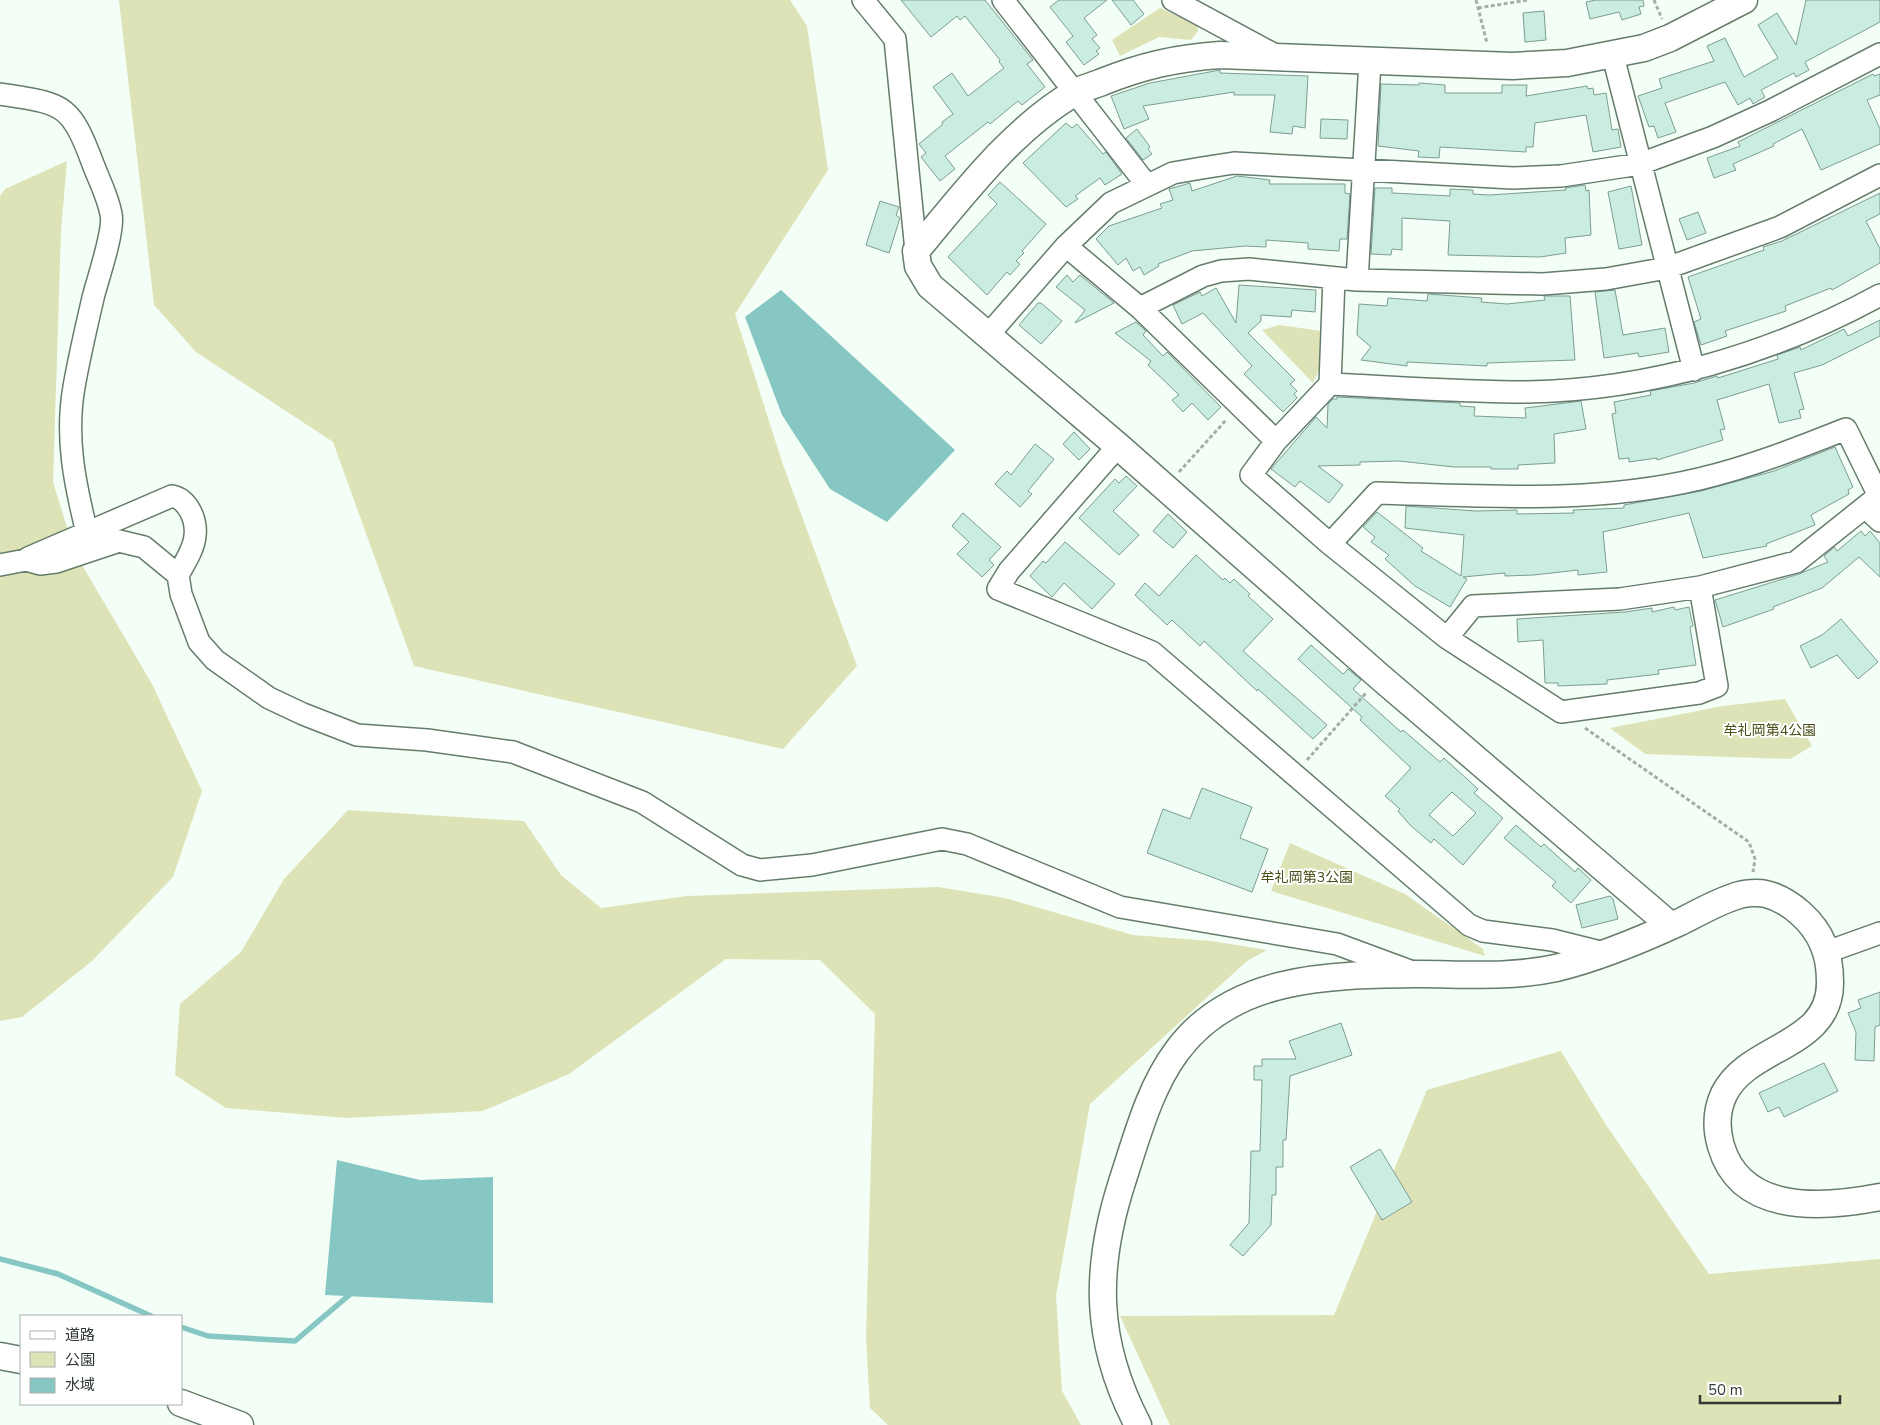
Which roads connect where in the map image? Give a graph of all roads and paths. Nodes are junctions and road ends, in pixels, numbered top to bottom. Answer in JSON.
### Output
{"nodes":[{"id":1,"x":863,"y":0,"type":"edge"},
{"id":2,"x":1003,"y":0,"type":"edge"},
{"id":3,"x":1173,"y":0,"type":"edge"},
{"id":4,"x":1476,"y":0,"type":"edge"},
{"id":5,"x":1528,"y":0,"type":"edge"},
{"id":6,"x":1744,"y":0,"type":"edge"},
{"id":7,"x":1478,"y":8,"type":"junction"},
{"id":8,"x":1496,"y":44,"type":"dead end"},
{"id":9,"x":1880,"y":54,"type":"edge"},
{"id":10,"x":1277,"y":56,"type":"junction"},
{"id":11,"x":1613,"y":56,"type":"junction"},
{"id":12,"x":1370,"y":62,"type":"junction"},
{"id":13,"x":1075,"y":93,"type":"junction"},
{"id":14,"x":0,"y":94,"type":"edge"},
{"id":15,"x":1640,"y":164,"type":"junction"},
{"id":16,"x":1363,"y":170,"type":"junction"},
{"id":17,"x":1880,"y":175,"type":"edge"},
{"id":18,"x":1146,"y":184,"type":"junction"},
{"id":19,"x":1066,"y":246,"type":"junction"},
{"id":20,"x":916,"y":252,"type":"junction"},
{"id":21,"x":1667,"y":268,"type":"junction"},
{"id":22,"x":1334,"y":278,"type":"junction"},
{"id":23,"x":1357,"y":280,"type":"junction"},
{"id":24,"x":1880,"y":296,"type":"edge"},
{"id":25,"x":1140,"y":308,"type":"junction"},
{"id":26,"x":988,"y":336,"type":"junction"},
{"id":27,"x":1694,"y":370,"type":"junction"},
{"id":28,"x":1330,"y":384,"type":"junction"},
{"id":29,"x":1240,"y":405,"type":"junction"},
{"id":30,"x":1276,"y":441,"type":"junction"},
{"id":31,"x":1118,"y":446,"type":"junction"},
{"id":32,"x":1165,"y":488,"type":"junction"},
{"id":33,"x":1876,"y":505,"type":"edge"},
{"id":34,"x":88,"y":533,"type":"junction"},
{"id":35,"x":1330,"y":544,"type":"junction"},
{"id":36,"x":26,"y":560,"type":"junction"},
{"id":37,"x":0,"y":565,"type":"edge"},
{"id":38,"x":178,"y":575,"type":"junction"},
{"id":39,"x":1700,"y":586,"type":"junction"},
{"id":40,"x":1447,"y":638,"type":"junction"},
{"id":41,"x":1380,"y":677,"type":"junction"},
{"id":42,"x":1561,"y":712,"type":"junction"},
{"id":43,"x":1295,"y":773,"type":"junction"},
{"id":44,"x":1750,"y":893,"type":"junction"},
{"id":45,"x":1671,"y":926,"type":"junction"},
{"id":46,"x":1880,"y":933,"type":"edge"},
{"id":47,"x":1827,"y":952,"type":"junction"},
{"id":48,"x":1604,"y":953,"type":"junction"},
{"id":49,"x":1419,"y":974,"type":"junction"},
{"id":50,"x":1880,"y":1197,"type":"edge"},
{"id":51,"x":0,"y":1356,"type":"edge"},
{"id":52,"x":20,"y":1360,"type":"edge"},
{"id":53,"x":182,"y":1403,"type":"edge"},
{"id":54,"x":240,"y":1425,"type":"edge"},
{"id":55,"x":1138,"y":1425,"type":"edge"}],
"edges":[{"from":1,"to":20,"type":"street"},
{"from":2,"to":13,"type":"street"},
{"from":3,"to":10,"type":"street"},
{"from":4,"to":7,"type":"path"},
{"from":5,"to":7,"type":"path"},
{"from":6,"to":11,"type":"street"},
{"from":7,"to":8,"type":"path"},
{"from":9,"to":15,"type":"street"},
{"from":10,"to":12,"type":"street"},
{"from":10,"to":13,"type":"street"},
{"from":11,"to":12,"type":"street"},
{"from":11,"to":15,"type":"street"},
{"from":12,"to":16,"type":"street"},
{"from":13,"to":18,"type":"street"},
{"from":13,"to":20,"type":"street"},
{"from":14,"to":34,"type":"street"},
{"from":15,"to":16,"type":"street"},
{"from":15,"to":21,"type":"street"},
{"from":16,"to":18,"type":"street"},
{"from":16,"to":23,"type":"street"},
{"from":17,"to":21,"type":"street"},
{"from":18,"to":19,"type":"street"},
{"from":19,"to":25,"type":"street"},
{"from":19,"to":26,"type":"street"},
{"from":20,"to":26,"type":"street"},
{"from":21,"to":23,"type":"street"},
{"from":21,"to":27,"type":"street"},
{"from":22,"to":23,"type":"street"},
{"from":22,"to":25,"type":"street"},
{"from":22,"to":28,"type":"street"},
{"from":24,"to":27,"type":"street"},
{"from":25,"to":29,"type":"street"},
{"from":26,"to":31,"type":"street"},
{"from":27,"to":28,"type":"street"},
{"from":28,"to":30,"type":"street"},
{"from":29,"to":30,"type":"street"},
{"from":29,"to":32,"type":"path"},
{"from":30,"to":35,"type":"street"},
{"from":31,"to":32,"type":"street"},
{"from":31,"to":43,"type":"street"},
{"from":32,"to":41,"type":"street"},
{"from":33,"to":35,"type":"street"},
{"from":33,"to":39,"type":"street"},
{"from":34,"to":36,"type":"street"},
{"from":34,"to":38,"type":"street"},
{"from":35,"to":40,"type":"street"},
{"from":36,"to":37,"type":"street"},
{"from":36,"to":38,"type":"street"},
{"from":38,"to":49,"type":"street"},
{"from":39,"to":40,"type":"street"},
{"from":39,"to":42,"type":"street"},
{"from":40,"to":42,"type":"street"},
{"from":41,"to":43,"type":"path"},
{"from":41,"to":45,"type":"street"},
{"from":42,"to":44,"type":"path"},
{"from":43,"to":48,"type":"street"},
{"from":44,"to":45,"type":"street"},
{"from":44,"to":47,"type":"street"},
{"from":45,"to":48,"type":"street"},
{"from":46,"to":47,"type":"street"},
{"from":47,"to":50,"type":"street"},
{"from":48,"to":49,"type":"street"},
{"from":49,"to":55,"type":"street"},
{"from":51,"to":52,"type":"street"},
{"from":53,"to":54,"type":"street"}]}
